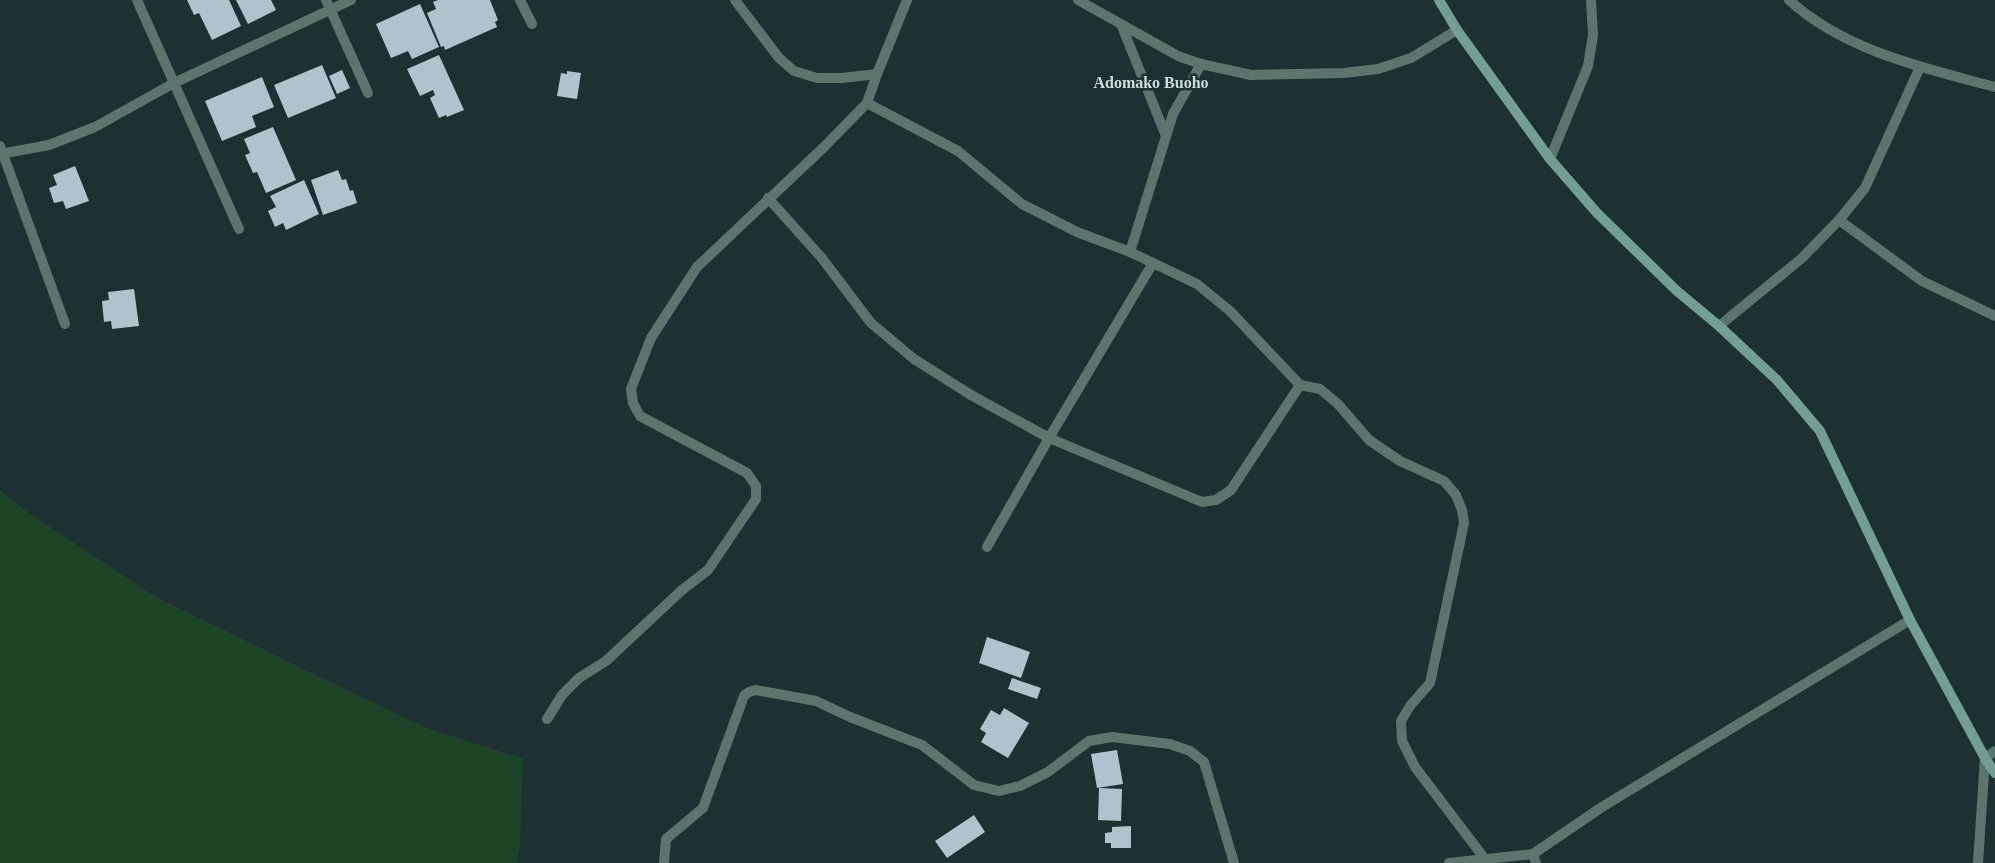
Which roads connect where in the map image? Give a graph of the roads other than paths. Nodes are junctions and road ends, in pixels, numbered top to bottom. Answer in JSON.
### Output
{"nodes":[{"id":1,"x":137,"y":0,"type":"edge"},
{"id":2,"x":351,"y":0,"type":"edge"},
{"id":3,"x":520,"y":0,"type":"edge"},
{"id":4,"x":735,"y":0,"type":"edge"},
{"id":5,"x":907,"y":0,"type":"edge"},
{"id":6,"x":1439,"y":0,"type":"edge"},
{"id":7,"x":1591,"y":0,"type":"edge"},
{"id":8,"x":1789,"y":0,"type":"edge"},
{"id":9,"x":1085,"y":2,"type":"edge"},
{"id":10,"x":328,"y":5,"type":"edge"},
{"id":11,"x":532,"y":24,"type":"dead end"},
{"id":12,"x":1121,"y":24,"type":"junction"},
{"id":13,"x":1457,"y":30,"type":"junction"},
{"id":14,"x":1201,"y":64,"type":"junction"},
{"id":15,"x":1920,"y":67,"type":"junction"},
{"id":16,"x":877,"y":74,"type":"junction"},
{"id":17,"x":174,"y":83,"type":"junction"},
{"id":18,"x":1995,"y":87,"type":"edge"},
{"id":19,"x":368,"y":93,"type":"dead end"},
{"id":20,"x":867,"y":103,"type":"junction"},
{"id":21,"x":1166,"y":136,"type":"junction"},
{"id":22,"x":1,"y":151,"type":"edge"},
{"id":23,"x":1550,"y":159,"type":"junction"},
{"id":24,"x":768,"y":198,"type":"junction"},
{"id":25,"x":1839,"y":220,"type":"junction"},
{"id":26,"x":239,"y":229,"type":"dead end"},
{"id":27,"x":1130,"y":252,"type":"junction"},
{"id":28,"x":1153,"y":263,"type":"junction"},
{"id":29,"x":1995,"y":316,"type":"edge"},
{"id":30,"x":65,"y":324,"type":"dead end"},
{"id":31,"x":1720,"y":326,"type":"junction"},
{"id":32,"x":1300,"y":385,"type":"junction"},
{"id":33,"x":1049,"y":438,"type":"junction"},
{"id":34,"x":987,"y":547,"type":"dead end"},
{"id":35,"x":1910,"y":620,"type":"junction"},
{"id":36,"x":547,"y":719,"type":"dead end"},
{"id":37,"x":1995,"y":751,"type":"edge"},
{"id":38,"x":1985,"y":758,"type":"junction"},
{"id":39,"x":1995,"y":774,"type":"edge"},
{"id":40,"x":1535,"y":858,"type":"edge"},
{"id":41,"x":1485,"y":859,"type":"junction"},
{"id":42,"x":664,"y":863,"type":"edge"},
{"id":43,"x":1234,"y":863,"type":"edge"},
{"id":44,"x":1449,"y":863,"type":"edge"},
{"id":45,"x":1978,"y":863,"type":"edge"}],
"edges":[{"from":1,"to":17,"type":"street"},
{"from":2,"to":10,"type":"street"},
{"from":3,"to":11,"type":"street"},
{"from":4,"to":16,"type":"street"},
{"from":5,"to":16,"type":"street"},
{"from":6,"to":13,"type":"street"},
{"from":7,"to":23,"type":"street"},
{"from":8,"to":15,"type":"street"},
{"from":9,"to":12,"type":"street"},
{"from":10,"to":17,"type":"street"},
{"from":10,"to":19,"type":"street"},
{"from":12,"to":14,"type":"street"},
{"from":12,"to":21,"type":"street"},
{"from":13,"to":14,"type":"street"},
{"from":13,"to":23,"type":"street"},
{"from":14,"to":21,"type":"street"},
{"from":15,"to":18,"type":"street"},
{"from":15,"to":25,"type":"street"},
{"from":16,"to":20,"type":"street"},
{"from":17,"to":22,"type":"street"},
{"from":17,"to":26,"type":"street"},
{"from":20,"to":24,"type":"street"},
{"from":20,"to":27,"type":"street"},
{"from":21,"to":27,"type":"street"},
{"from":22,"to":30,"type":"street"},
{"from":23,"to":31,"type":"street"},
{"from":24,"to":33,"type":"street"},
{"from":24,"to":36,"type":"street"},
{"from":25,"to":29,"type":"street"},
{"from":25,"to":31,"type":"street"},
{"from":27,"to":28,"type":"street"},
{"from":28,"to":32,"type":"street"},
{"from":28,"to":33,"type":"street"},
{"from":31,"to":35,"type":"street"},
{"from":32,"to":33,"type":"street"},
{"from":32,"to":41,"type":"street"},
{"from":33,"to":34,"type":"street"},
{"from":35,"to":38,"type":"street"},
{"from":35,"to":40,"type":"street"},
{"from":37,"to":38,"type":"street"},
{"from":38,"to":39,"type":"street"},
{"from":38,"to":45,"type":"street"},
{"from":40,"to":41,"type":"street"},
{"from":41,"to":44,"type":"street"},
{"from":42,"to":43,"type":"street"}]}
